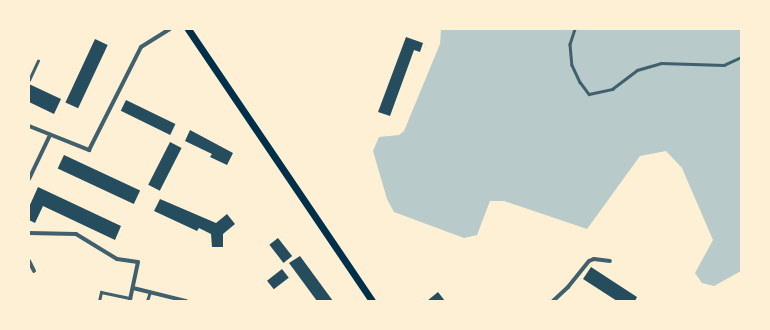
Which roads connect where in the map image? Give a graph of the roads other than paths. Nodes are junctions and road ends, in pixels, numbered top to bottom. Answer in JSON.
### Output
{"nodes":[{"id":1,"x":170,"y":29,"type":"edge"},
{"id":2,"x":188,"y":29,"type":"edge"},
{"id":3,"x":575,"y":29,"type":"edge"},
{"id":4,"x":741,"y":57,"type":"edge"},
{"id":5,"x":38,"y":61,"type":"dead end"},
{"id":6,"x":29,"y":80,"type":"edge"},
{"id":7,"x":29,"y":126,"type":"edge"},
{"id":8,"x":50,"y":135,"type":"junction"},
{"id":9,"x":30,"y":176,"type":"edge"},
{"id":10,"x":29,"y":233,"type":"edge"},
{"id":11,"x":29,"y":261,"type":"edge"},
{"id":12,"x":610,"y":261,"type":"dead end"},
{"id":13,"x":34,"y":271,"type":"dead end"},
{"id":14,"x":133,"y":288,"type":"junction"},
{"id":15,"x":150,"y":292,"type":"junction"},
{"id":16,"x":130,"y":299,"type":"edge"},
{"id":17,"x":99,"y":301,"type":"edge"},
{"id":18,"x":147,"y":301,"type":"edge"},
{"id":19,"x":186,"y":301,"type":"edge"},
{"id":20,"x":372,"y":301,"type":"edge"},
{"id":21,"x":553,"y":301,"type":"edge"}],
"edges":[{"from":1,"to":8,"type":"street"},
{"from":2,"to":20,"type":"main road"},
{"from":3,"to":4,"type":"lane"},
{"from":5,"to":6,"type":"lane"},
{"from":7,"to":8,"type":"street"},
{"from":8,"to":9,"type":"street"},
{"from":10,"to":14,"type":"street"},
{"from":11,"to":13,"type":"street"},
{"from":12,"to":21,"type":"street"},
{"from":14,"to":15,"type":"street"},
{"from":14,"to":16,"type":"street"},
{"from":15,"to":18,"type":"lane"},
{"from":15,"to":19,"type":"street"},
{"from":16,"to":17,"type":"lane"}]}
